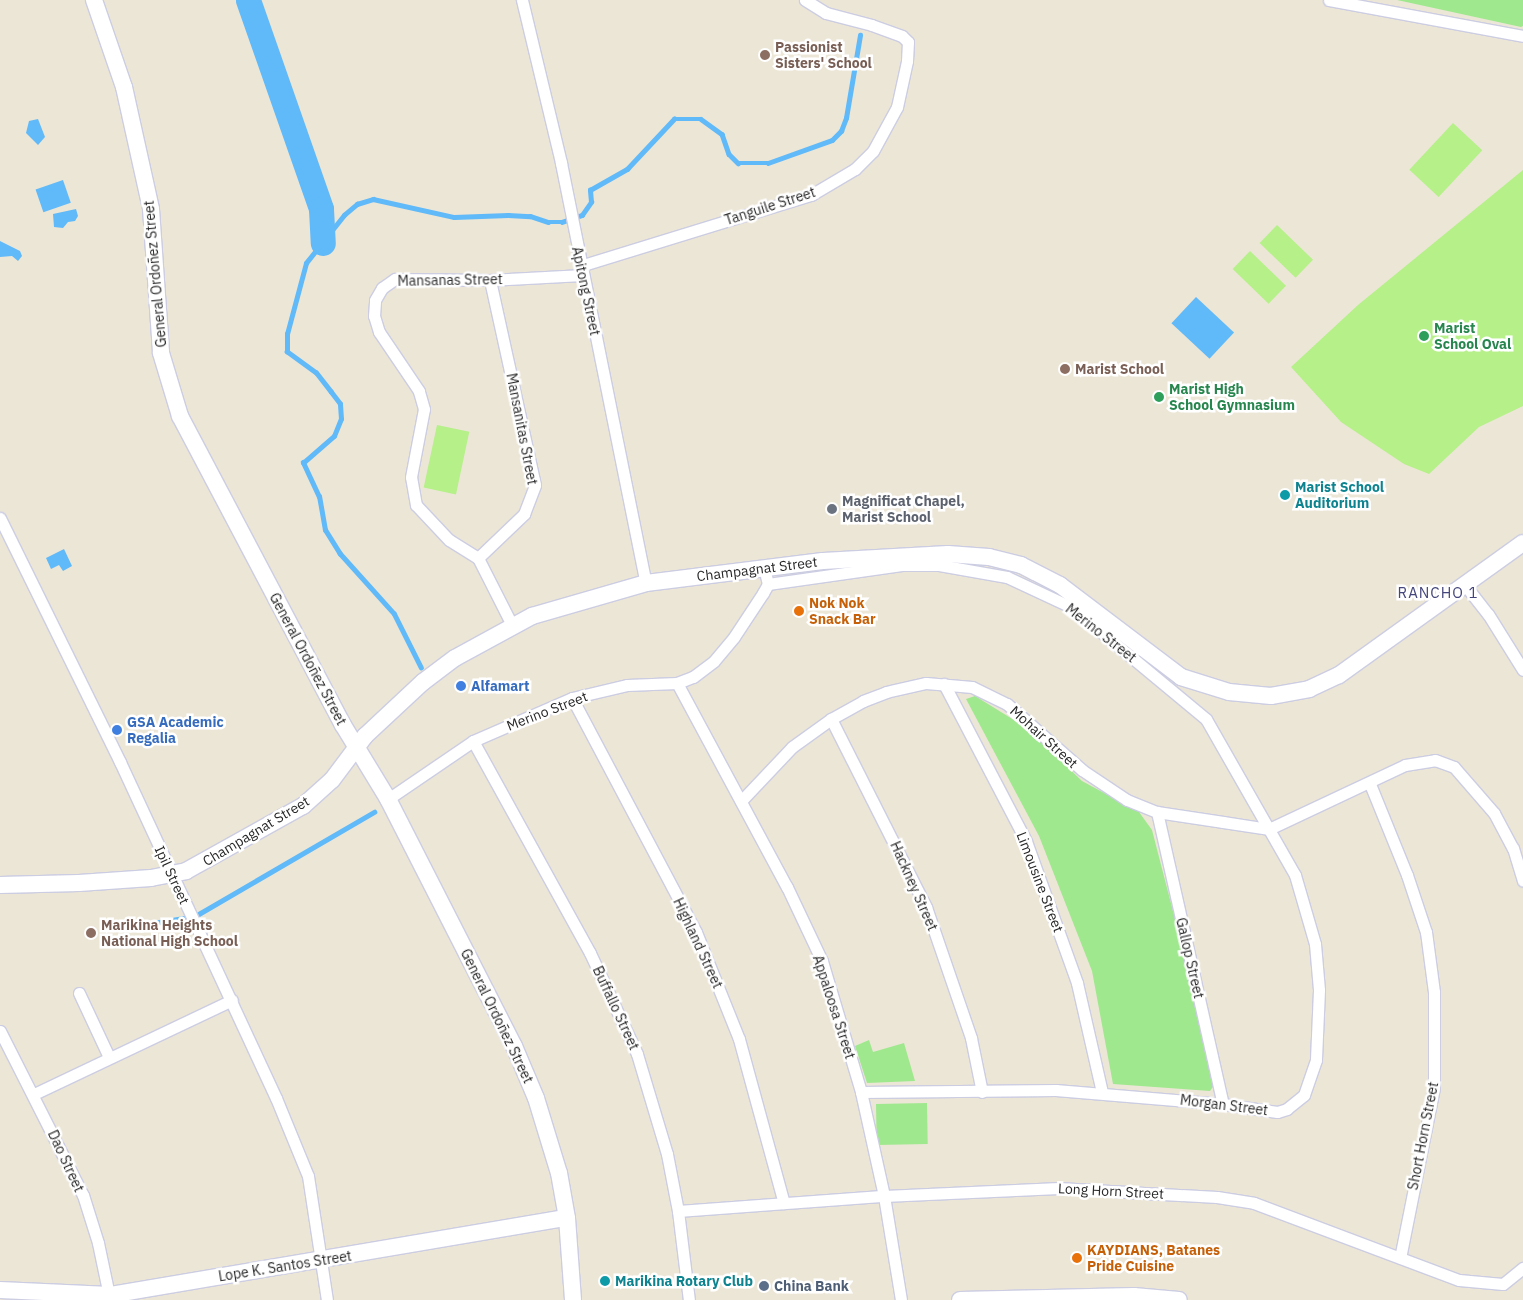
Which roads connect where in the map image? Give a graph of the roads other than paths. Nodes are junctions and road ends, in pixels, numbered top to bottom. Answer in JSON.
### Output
{"nodes":[{"id":1,"x":94,"y":0,"type":"edge"},
{"id":2,"x":522,"y":0,"type":"edge"},
{"id":3,"x":805,"y":0,"type":"edge"},
{"id":4,"x":1333,"y":0,"type":"edge"},
{"id":5,"x":1523,"y":36,"type":"edge"},
{"id":6,"x":581,"y":271,"type":"junction"},
{"id":7,"x":490,"y":280,"type":"junction"},
{"id":8,"x":0,"y":518,"type":"edge"},
{"id":9,"x":1523,"y":543,"type":"edge"},
{"id":10,"x":478,"y":558,"type":"junction"},
{"id":11,"x":766,"y":567,"type":"junction"},
{"id":12,"x":646,"y":582,"type":"junction"},
{"id":13,"x":768,"y":584,"type":"junction"},
{"id":14,"x":1465,"y":585,"type":"junction"},
{"id":15,"x":512,"y":625,"type":"junction"},
{"id":16,"x":1523,"y":668,"type":"edge"},
{"id":17,"x":677,"y":683,"type":"junction"},
{"id":18,"x":944,"y":684,"type":"junction"},
{"id":19,"x":572,"y":698,"type":"junction"},
{"id":20,"x":831,"y":718,"type":"junction"},
{"id":21,"x":473,"y":741,"type":"junction"},
{"id":22,"x":355,"y":747,"type":"junction"},
{"id":23,"x":1370,"y":784,"type":"junction"},
{"id":24,"x":388,"y":800,"type":"junction"},
{"id":25,"x":741,"y":801,"type":"junction"},
{"id":26,"x":1158,"y":812,"type":"junction"},
{"id":27,"x":1269,"y":829,"type":"junction"},
{"id":28,"x":173,"y":875,"type":"junction"},
{"id":29,"x":1523,"y":881,"type":"edge"},
{"id":30,"x":0,"y":885,"type":"edge"},
{"id":31,"x":79,"y":993,"type":"dead end"},
{"id":32,"x":232,"y":1000,"type":"junction"},
{"id":33,"x":0,"y":1031,"type":"edge"},
{"id":34,"x":109,"y":1057,"type":"junction"},
{"id":35,"x":861,"y":1092,"type":"junction"},
{"id":36,"x":982,"y":1092,"type":"junction"},
{"id":37,"x":1102,"y":1092,"type":"junction"},
{"id":38,"x":34,"y":1094,"type":"junction"},
{"id":39,"x":1223,"y":1104,"type":"junction"},
{"id":40,"x":884,"y":1196,"type":"junction"},
{"id":41,"x":784,"y":1203,"type":"junction"},
{"id":42,"x":678,"y":1211,"type":"junction"},
{"id":43,"x":567,"y":1218,"type":"junction"},
{"id":44,"x":1400,"y":1258,"type":"junction"},
{"id":45,"x":322,"y":1260,"type":"junction"},
{"id":46,"x":1523,"y":1268,"type":"edge"},
{"id":47,"x":0,"y":1290,"type":"edge"},
{"id":48,"x":110,"y":1298,"type":"edge"},
{"id":49,"x":988,"y":1299,"type":"edge"},
{"id":50,"x":327,"y":1300,"type":"edge"},
{"id":51,"x":573,"y":1300,"type":"edge"},
{"id":52,"x":690,"y":1300,"type":"edge"},
{"id":53,"x":900,"y":1300,"type":"edge"},
{"id":54,"x":960,"y":1300,"type":"edge"},
{"id":55,"x":1180,"y":1300,"type":"edge"}],
"edges":[{"from":1,"to":22,"type":"street","name":"General Ordoñez Street"},
{"from":2,"to":6,"type":"street","name":"Apitong Street"},
{"from":3,"to":6,"type":"street","name":"Tanguile Street"},
{"from":4,"to":5,"type":"street"},
{"from":6,"to":7,"type":"street","name":"Mansanas Street"},
{"from":6,"to":12,"type":"street","name":"Apitong Street"},
{"from":7,"to":10,"type":"street","name":"Mansanitas Street"},
{"from":7,"to":10,"type":"street","name":"Mansanas Street"},
{"from":8,"to":28,"type":"street","name":"Ipil Street"},
{"from":9,"to":14,"type":"street","name":"Champagnat Street"},
{"from":10,"to":15,"type":"street"},
{"from":11,"to":12,"type":"street","name":"Champagnat Street"},
{"from":11,"to":13,"type":"street"},
{"from":11,"to":14,"type":"street","name":"Champagnat Street"},
{"from":12,"to":15,"type":"street","name":"Champagnat Street"},
{"from":13,"to":17,"type":"street","name":"Merino Street"},
{"from":13,"to":27,"type":"street","name":"Merino Street"},
{"from":14,"to":16,"type":"street"},
{"from":15,"to":22,"type":"street","name":"Champagnat Street"},
{"from":17,"to":19,"type":"street","name":"Merino Street"},
{"from":17,"to":25,"type":"street","name":"Appaloosa Street"},
{"from":18,"to":20,"type":"street","name":"Mohair Street"},
{"from":18,"to":26,"type":"street","name":"Mohair Street"},
{"from":18,"to":37,"type":"street","name":"Limousine Street"},
{"from":19,"to":21,"type":"street","name":"Merino Street"},
{"from":19,"to":41,"type":"street","name":"Highland Street"},
{"from":20,"to":25,"type":"street","name":"Mohair Street"},
{"from":20,"to":36,"type":"street","name":"Hackney Street"},
{"from":21,"to":24,"type":"street","name":"Merino Street"},
{"from":21,"to":42,"type":"street","name":"Buffallo Street"},
{"from":22,"to":24,"type":"street","name":"General Ordoñez Street"},
{"from":22,"to":28,"type":"street","name":"Champagnat Street"},
{"from":23,"to":27,"type":"street"},
{"from":23,"to":29,"type":"street"},
{"from":23,"to":44,"type":"street","name":"Short Horn Street"},
{"from":24,"to":43,"type":"street","name":"General Ordoñez Street"},
{"from":25,"to":35,"type":"street","name":"Appaloosa Street"},
{"from":26,"to":27,"type":"street","name":"Mohair Street"},
{"from":26,"to":39,"type":"street","name":"Gallop Street"},
{"from":27,"to":39,"type":"street","name":"Morgan Street"},
{"from":28,"to":30,"type":"street","name":"Champagnat Street"},
{"from":28,"to":32,"type":"street","name":"Ipil Street"},
{"from":31,"to":34,"type":"street"},
{"from":32,"to":34,"type":"street"},
{"from":32,"to":45,"type":"street","name":"Ipil Street"},
{"from":33,"to":38,"type":"street","name":"Dao Street"},
{"from":34,"to":38,"type":"street"},
{"from":35,"to":36,"type":"street","name":"Morgan Street"},
{"from":35,"to":40,"type":"street","name":"Appaloosa Street"},
{"from":36,"to":37,"type":"street","name":"Morgan Street"},
{"from":37,"to":39,"type":"street","name":"Morgan Street"},
{"from":38,"to":48,"type":"street","name":"Dao Street"},
{"from":40,"to":41,"type":"street","name":"Long Horn Street"},
{"from":40,"to":44,"type":"street","name":"Long Horn Street"},
{"from":40,"to":53,"type":"street","name":"Appaloosa Street"},
{"from":41,"to":42,"type":"street","name":"Long Horn Street"},
{"from":42,"to":52,"type":"street","name":"Buffallo Street"},
{"from":43,"to":45,"type":"street","name":"Lope K. Santos Street"},
{"from":43,"to":51,"type":"street","name":"General Ordoñez Street"},
{"from":44,"to":46,"type":"street","name":"Long Horn Street"},
{"from":45,"to":48,"type":"street","name":"Lope K. Santos Street"},
{"from":45,"to":50,"type":"street","name":"Ipil Street"},
{"from":47,"to":48,"type":"street","name":"Lope K. Santos Street"},
{"from":49,"to":54,"type":"street"},
{"from":49,"to":55,"type":"street"}]}
